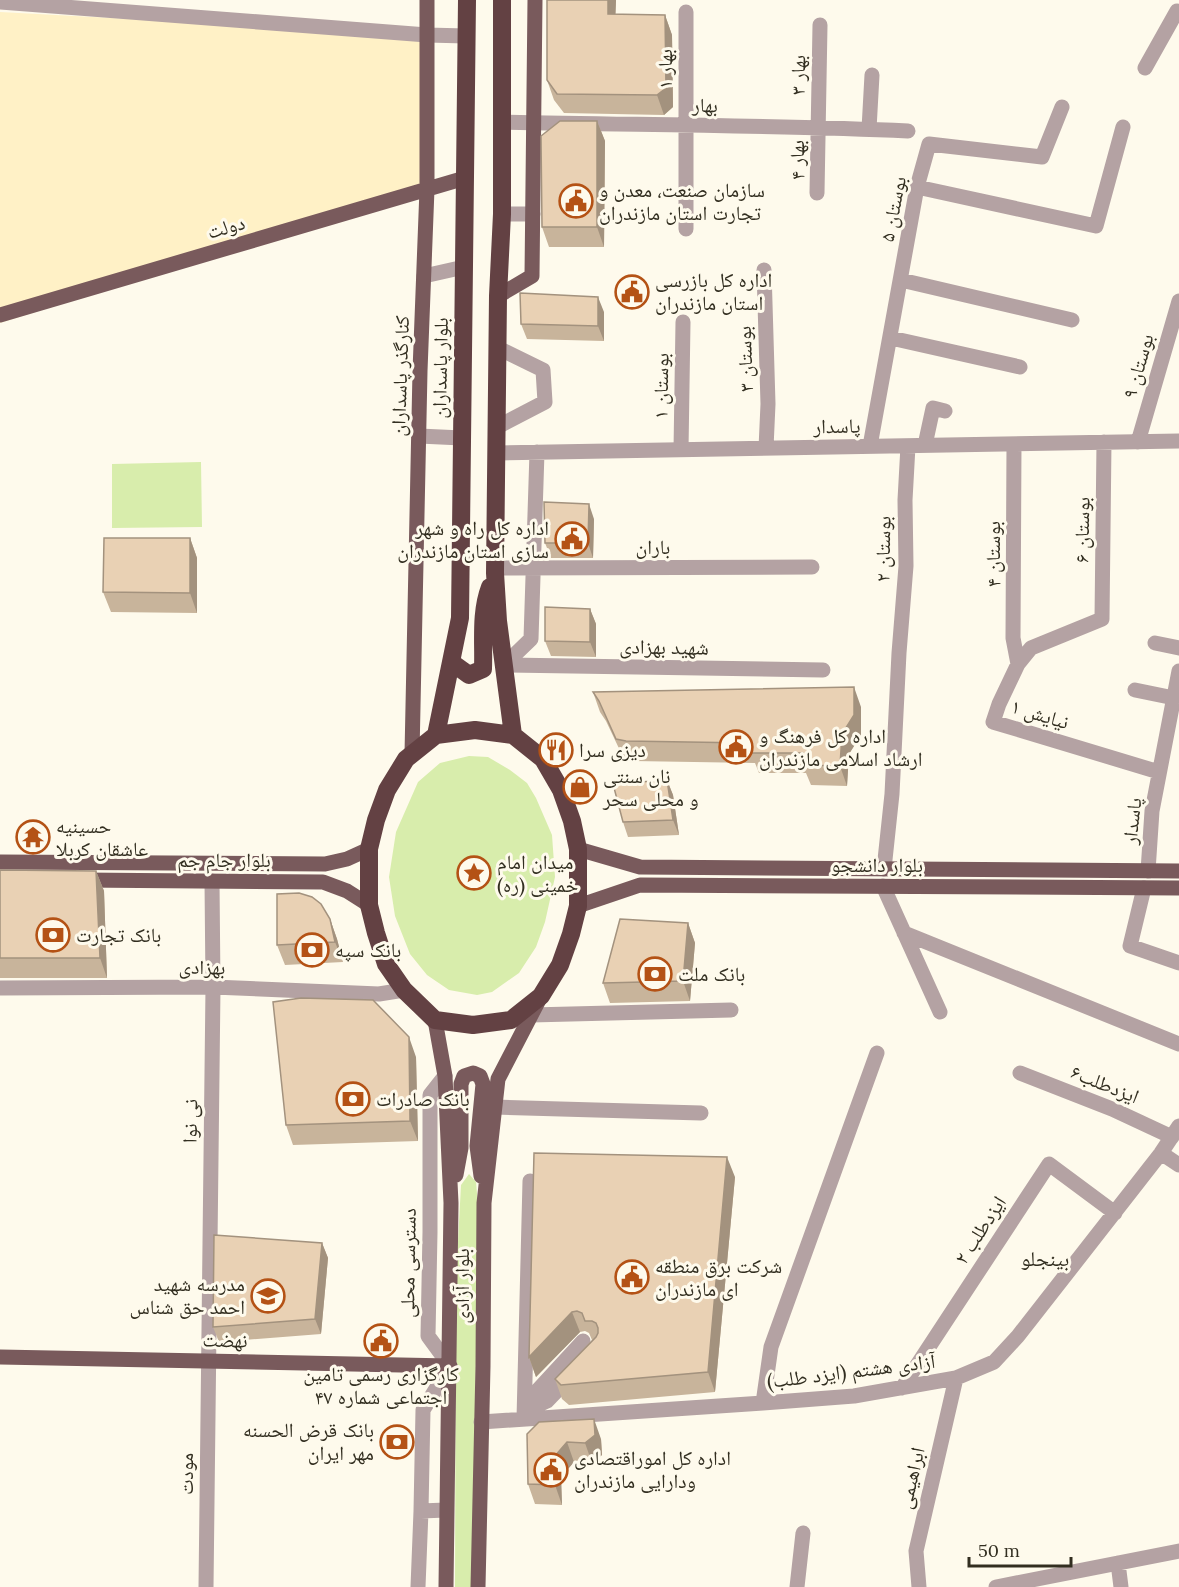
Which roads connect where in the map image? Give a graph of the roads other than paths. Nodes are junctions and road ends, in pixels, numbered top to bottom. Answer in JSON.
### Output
{"nodes":[{"id":1,"x":427,"y":0,"type":"edge"},
{"id":2,"x":467,"y":0,"type":"edge"},
{"id":3,"x":502,"y":0,"type":"edge"},
{"id":4,"x":535,"y":0,"type":"edge"},
{"id":5,"x":0,"y":2,"type":"edge"},
{"id":6,"x":1178,"y":10,"type":"edge"},
{"id":7,"x":686,"y":12,"type":"dead end"},
{"id":8,"x":820,"y":25,"type":"dead end"},
{"id":9,"x":427,"y":35,"type":"junction"},
{"id":10,"x":466,"y":36,"type":"junction"},
{"id":11,"x":1145,"y":68,"type":"dead end"},
{"id":12,"x":872,"y":75,"type":"dead end"},
{"id":13,"x":1062,"y":107,"type":"dead end"},
{"id":14,"x":501,"y":122,"type":"junction"},
{"id":15,"x":534,"y":123,"type":"junction"},
{"id":16,"x":686,"y":126,"type":"junction"},
{"id":17,"x":818,"y":127,"type":"junction"},
{"id":18,"x":1123,"y":127,"type":"dead end"},
{"id":19,"x":869,"y":129,"type":"junction"},
{"id":20,"x":908,"y":131,"type":"dead end"},
{"id":21,"x":465,"y":178,"type":"junction"},
{"id":22,"x":917,"y":187,"type":"junction"},
{"id":23,"x":427,"y":189,"type":"junction"},
{"id":24,"x":817,"y":193,"type":"dead end"},
{"id":25,"x":502,"y":214,"type":"junction"},
{"id":26,"x":533,"y":214,"type":"junction"},
{"id":27,"x":686,"y":230,"type":"dead end"},
{"id":28,"x":464,"y":267,"type":"junction"},
{"id":29,"x":764,"y":270,"type":"dead end"},
{"id":30,"x":424,"y":276,"type":"junction"},
{"id":31,"x":901,"y":280,"type":"junction"},
{"id":32,"x":498,"y":296,"type":"junction"},
{"id":33,"x":1179,"y":302,"type":"edge"},
{"id":34,"x":0,"y":315,"type":"edge"},
{"id":35,"x":1072,"y":320,"type":"dead end"},
{"id":36,"x":683,"y":322,"type":"dead end"},
{"id":37,"x":891,"y":338,"type":"junction"},
{"id":38,"x":498,"y":348,"type":"junction"},
{"id":39,"x":1020,"y":367,"type":"dead end"},
{"id":40,"x":945,"y":411,"type":"dead end"},
{"id":41,"x":497,"y":427,"type":"junction"},
{"id":42,"x":419,"y":436,"type":"junction"},
{"id":43,"x":462,"y":438,"type":"junction"},
{"id":44,"x":1179,"y":441,"type":"edge"},
{"id":45,"x":1104,"y":442,"type":"junction"},
{"id":46,"x":1138,"y":442,"type":"junction"},
{"id":47,"x":1014,"y":444,"type":"junction"},
{"id":48,"x":870,"y":446,"type":"junction"},
{"id":49,"x":908,"y":446,"type":"junction"},
{"id":50,"x":925,"y":446,"type":"junction"},
{"id":51,"x":766,"y":448,"type":"junction"},
{"id":52,"x":681,"y":450,"type":"junction"},
{"id":53,"x":496,"y":453,"type":"junction"},
{"id":54,"x":537,"y":453,"type":"junction"},
{"id":55,"x":812,"y":567,"type":"dead end"},
{"id":56,"x":533,"y":568,"type":"junction"},
{"id":57,"x":495,"y":571,"type":"junction"},
{"id":58,"x":1102,"y":619,"type":"joint"},
{"id":59,"x":1155,"y":643,"type":"dead end"},
{"id":60,"x":1179,"y":648,"type":"edge"},
{"id":61,"x":451,"y":662,"type":"junction"},
{"id":62,"x":1018,"y":664,"type":"junction"},
{"id":63,"x":504,"y":665,"type":"junction"},
{"id":64,"x":823,"y":670,"type":"dead end"},
{"id":65,"x":1179,"y":670,"type":"edge"},
{"id":66,"x":1135,"y":690,"type":"dead end"},
{"id":67,"x":1174,"y":698,"type":"junction"},
{"id":68,"x":436,"y":735,"type":"junction"},
{"id":69,"x":513,"y":735,"type":"junction"},
{"id":70,"x":1172,"y":741,"type":"edge"},
{"id":71,"x":412,"y":754,"type":"junction"},
{"id":72,"x":1159,"y":772,"type":"junction"},
{"id":73,"x":369,"y":849,"type":"junction"},
{"id":74,"x":578,"y":849,"type":"junction"},
{"id":75,"x":0,"y":862,"type":"edge"},
{"id":76,"x":168,"y":863,"type":"junction"},
{"id":77,"x":884,"y":869,"type":"junction"},
{"id":78,"x":1148,"y":871,"type":"junction"},
{"id":79,"x":1179,"y":871,"type":"edge"},
{"id":80,"x":72,"y":880,"type":"edge"},
{"id":81,"x":168,"y":881,"type":"junction"},
{"id":82,"x":212,"y":881,"type":"junction"},
{"id":83,"x":883,"y":886,"type":"junction"},
{"id":84,"x":1144,"y":888,"type":"junction"},
{"id":85,"x":1179,"y":888,"type":"edge"},
{"id":86,"x":369,"y":905,"type":"junction"},
{"id":87,"x":578,"y":906,"type":"junction"},
{"id":88,"x":904,"y":933,"type":"junction"},
{"id":89,"x":1179,"y":963,"type":"edge"},
{"id":90,"x":213,"y":987,"type":"junction"},
{"id":91,"x":0,"y":988,"type":"edge"},
{"id":92,"x":404,"y":990,"type":"junction"},
{"id":93,"x":541,"y":996,"type":"junction"},
{"id":94,"x":731,"y":1010,"type":"dead end"},
{"id":95,"x":940,"y":1012,"type":"dead end"},
{"id":96,"x":531,"y":1015,"type":"junction"},
{"id":97,"x":435,"y":1020,"type":"junction"},
{"id":98,"x":1179,"y":1044,"type":"edge"},
{"id":99,"x":877,"y":1053,"type":"dead end"},
{"id":100,"x":1020,"y":1073,"type":"dead end"},
{"id":101,"x":445,"y":1076,"type":"junction"},
{"id":102,"x":495,"y":1107,"type":"junction"},
{"id":103,"x":701,"y":1113,"type":"dead end"},
{"id":104,"x":1175,"y":1131,"type":"edge"},
{"id":105,"x":1161,"y":1153,"type":"junction"},
{"id":106,"x":1179,"y":1165,"type":"edge"},
{"id":107,"x":530,"y":1181,"type":"dead end"},
{"id":108,"x":451,"y":1203,"type":"junction"},
{"id":109,"x":484,"y":1203,"type":"junction"},
{"id":110,"x":1115,"y":1213,"type":"junction"},
{"id":111,"x":430,"y":1232,"type":"junction"},
{"id":112,"x":451,"y":1232,"type":"junction"},
{"id":113,"x":583,"y":1341,"type":"dead end"},
{"id":114,"x":0,"y":1358,"type":"edge"},
{"id":115,"x":208,"y":1361,"type":"junction"},
{"id":116,"x":450,"y":1366,"type":"junction"},
{"id":117,"x":580,"y":1367,"type":"edge"},
{"id":118,"x":956,"y":1378,"type":"junction"},
{"id":119,"x":902,"y":1388,"type":"junction"},
{"id":120,"x":763,"y":1403,"type":"junction"},
{"id":121,"x":528,"y":1413,"type":"junction"},
{"id":122,"x":481,"y":1422,"type":"junction"},
{"id":123,"x":446,"y":1510,"type":"junction"},
{"id":124,"x":421,"y":1511,"type":"junction"},
{"id":125,"x":803,"y":1533,"type":"dead end"},
{"id":126,"x":1179,"y":1551,"type":"edge"},
{"id":127,"x":1118,"y":1563,"type":"junction"},
{"id":128,"x":206,"y":1587,"type":"edge"},
{"id":129,"x":418,"y":1587,"type":"edge"},
{"id":130,"x":446,"y":1587,"type":"edge"},
{"id":131,"x":478,"y":1587,"type":"edge"},
{"id":132,"x":797,"y":1587,"type":"edge"},
{"id":133,"x":919,"y":1587,"type":"edge"},
{"id":134,"x":996,"y":1587,"type":"edge"},
{"id":135,"x":1121,"y":1587,"type":"edge"}],
"edges":[{"from":1,"to":9,"type":"main road","name":"کنارگذر پاسداران"},
{"from":2,"to":10,"type":"highway","name":"بلوار پاسداران"},
{"from":3,"to":14,"type":"highway"},
{"from":4,"to":15,"type":"main road"},
{"from":5,"to":9,"type":"street"},
{"from":6,"to":11,"type":"street"},
{"from":7,"to":16,"type":"street","name":"بهار ۱"},
{"from":8,"to":17,"type":"street","name":"بهار ۳"},
{"from":9,"to":10,"type":"street"},
{"from":9,"to":23,"type":"main road","name":"کنارگذر پاسداران"},
{"from":10,"to":21,"type":"highway","name":"بلوار پاسداران"},
{"from":12,"to":19,"type":"street"},
{"from":13,"to":22,"type":"street","name":"بوستان ۵"},
{"from":14,"to":15,"type":"street","name":"بهار"},
{"from":14,"to":25,"type":"highway"},
{"from":15,"to":16,"type":"street","name":"بهار"},
{"from":15,"to":26,"type":"main road"},
{"from":16,"to":17,"type":"street","name":"بهار"},
{"from":16,"to":27,"type":"street","name":"بهار ۱"},
{"from":17,"to":19,"type":"street","name":"بهار"},
{"from":17,"to":24,"type":"street","name":"بهار ۴"},
{"from":18,"to":22,"type":"street"},
{"from":19,"to":20,"type":"street","name":"بهار"},
{"from":21,"to":23,"type":"main road","name":"دولت"},
{"from":21,"to":28,"type":"highway","name":"بلوار پاسداران"},
{"from":22,"to":31,"type":"street","name":"بوستان ۵"},
{"from":23,"to":30,"type":"main road","name":"کنارگذر پاسداران"},
{"from":23,"to":34,"type":"main road","name":"دولت"},
{"from":25,"to":26,"type":"street"},
{"from":25,"to":32,"type":"highway"},
{"from":26,"to":32,"type":"main road"},
{"from":28,"to":30,"type":"street"},
{"from":28,"to":43,"type":"highway","name":"بلوار پاسداران"},
{"from":29,"to":51,"type":"street","name":"بوستان ۳"},
{"from":30,"to":42,"type":"main road","name":"کنارگذر پاسداران"},
{"from":31,"to":35,"type":"street"},
{"from":31,"to":37,"type":"street","name":"بوستان ۵"},
{"from":32,"to":38,"type":"highway"},
{"from":33,"to":46,"type":"street","name":"بوستان ۹"},
{"from":36,"to":52,"type":"street","name":"بوستان ۱"},
{"from":37,"to":39,"type":"street"},
{"from":37,"to":48,"type":"street","name":"بوستان ۵"},
{"from":38,"to":41,"type":"highway"},
{"from":38,"to":41,"type":"street"},
{"from":40,"to":50,"type":"street"},
{"from":41,"to":53,"type":"highway"},
{"from":42,"to":43,"type":"street"},
{"from":42,"to":71,"type":"main road","name":"کنارگذر پاسداران"},
{"from":43,"to":61,"type":"highway","name":"بلوار پاسداران"},
{"from":44,"to":46,"type":"street","name":"پاسدار"},
{"from":45,"to":46,"type":"street","name":"پاسدار"},
{"from":45,"to":47,"type":"street","name":"پاسدار"},
{"from":45,"to":58,"type":"street","name":"بوستان ۶"},
{"from":47,"to":50,"type":"street","name":"پاسدار"},
{"from":47,"to":62,"type":"street","name":"بوستان ۴"},
{"from":48,"to":49,"type":"street","name":"پاسدار"},
{"from":48,"to":51,"type":"street","name":"پاسدار"},
{"from":49,"to":50,"type":"street","name":"پاسدار"},
{"from":49,"to":77,"type":"street","name":"بوستان ۲"},
{"from":51,"to":52,"type":"street","name":"پاسدار"},
{"from":52,"to":54,"type":"street","name":"پاسدار"},
{"from":53,"to":54,"type":"street","name":"پاسدار"},
{"from":53,"to":57,"type":"highway"},
{"from":54,"to":56,"type":"street"},
{"from":55,"to":56,"type":"street","name":"باران"},
{"from":56,"to":57,"type":"street","name":"باران"},
{"from":56,"to":63,"type":"street"},
{"from":57,"to":61,"type":"highway"},
{"from":57,"to":63,"type":"highway"},
{"from":58,"to":62,"type":"street","name":"نیایش ۱"},
{"from":59,"to":60,"type":"street"},
{"from":61,"to":68,"type":"highway","name":"بلوار پاسداران"},
{"from":62,"to":72,"type":"street","name":"نیایش ۱"},
{"from":63,"to":64,"type":"street","name":"شهید بهزادی"},
{"from":63,"to":69,"type":"highway"},
{"from":65,"to":67,"type":"street","name":"پاسدار"},
{"from":66,"to":67,"type":"street"},
{"from":67,"to":70,"type":"street","name":"پاسدار"},
{"from":68,"to":69,"type":"highway"},
{"from":68,"to":71,"type":"highway"},
{"from":69,"to":74,"type":"highway"},
{"from":70,"to":72,"type":"street","name":"پاسدار"},
{"from":71,"to":73,"type":"highway"},
{"from":72,"to":78,"type":"street","name":"پاسدار"},
{"from":73,"to":76,"type":"main road","name":"بلوار جام جم"},
{"from":73,"to":86,"type":"highway"},
{"from":74,"to":77,"type":"main road","name":"بلوار دانشجو"},
{"from":74,"to":87,"type":"highway"},
{"from":75,"to":76,"type":"main road","name":"بلوار جام جم"},
{"from":76,"to":81,"type":"main road"},
{"from":77,"to":78,"type":"main road","name":"بلوار دانشجو"},
{"from":78,"to":79,"type":"main road","name":"بلوار دانشجو"},
{"from":80,"to":81,"type":"main road","name":"بلوار جام جم"},
{"from":81,"to":82,"type":"main road","name":"بلوار جام جم"},
{"from":82,"to":86,"type":"main road","name":"بلوار جام جم"},
{"from":82,"to":90,"type":"street","name":"نی نوا"},
{"from":83,"to":84,"type":"main road","name":"بلوار دانشجو"},
{"from":83,"to":87,"type":"main road","name":"بلوار دانشجو"},
{"from":83,"to":88,"type":"street"},
{"from":84,"to":85,"type":"main road","name":"بلوار دانشجو"},
{"from":84,"to":89,"type":"street"},
{"from":86,"to":92,"type":"highway"},
{"from":87,"to":93,"type":"highway"},
{"from":88,"to":95,"type":"street"},
{"from":88,"to":98,"type":"street"},
{"from":90,"to":91,"type":"street","name":"بهزادی"},
{"from":90,"to":92,"type":"street","name":"بهزادی"},
{"from":90,"to":115,"type":"street","name":"نی نوا"},
{"from":92,"to":97,"type":"highway"},
{"from":93,"to":96,"type":"main road","name":"بلوار آزادی"},
{"from":93,"to":97,"type":"highway"},
{"from":94,"to":96,"type":"street"},
{"from":96,"to":102,"type":"main road","name":"بلوار آزادی"},
{"from":97,"to":101,"type":"main road","name":"بلوار آزادی"},
{"from":99,"to":120,"type":"street"},
{"from":100,"to":104,"type":"street","name":"ایزدطلب۶"},
{"from":101,"to":108,"type":"main road","name":"بلوار آزادی"},
{"from":101,"to":111,"type":"street","name":"دسترسی محلی"},
{"from":102,"to":103,"type":"street"},
{"from":102,"to":109,"type":"main road","name":"بلوار آزادی"},
{"from":104,"to":105,"type":"street","name":"آزادی هشتم (ایزد طلب)"},
{"from":105,"to":106,"type":"street"},
{"from":105,"to":110,"type":"street","name":"آزادی هشتم (ایزد طلب)"},
{"from":107,"to":121,"type":"street"},
{"from":108,"to":109,"type":"main road"},
{"from":108,"to":112,"type":"main road","name":"بلوار آزادی"},
{"from":109,"to":122,"type":"main road","name":"بلوار آزادی"},
{"from":110,"to":118,"type":"street","name":"آزادی هشتم (ایزد طلب)"},
{"from":110,"to":119,"type":"street","name":"ایزدطلب ۲"},
{"from":111,"to":112,"type":"street"},
{"from":111,"to":116,"type":"street","name":"دسترسی محلی"},
{"from":112,"to":116,"type":"main road","name":"بلوار آزادی"},
{"from":113,"to":121,"type":"street"},
{"from":114,"to":115,"type":"main road","name":"نهضت"},
{"from":115,"to":116,"type":"main road","name":"نهضت"},
{"from":115,"to":128,"type":"street","name":"مودت"},
{"from":116,"to":123,"type":"main road","name":"بلوار آزادی"},
{"from":116,"to":124,"type":"street"},
{"from":117,"to":121,"type":"street"},
{"from":118,"to":119,"type":"street","name":"آزادی هشتم (ایزد طلب)"},
{"from":118,"to":133,"type":"street","name":"ابراهیمی"},
{"from":119,"to":120,"type":"street","name":"آزادی هشتم (ایزد طلب)"},
{"from":120,"to":121,"type":"street","name":"آزادی هشتم (ایزد طلب)"},
{"from":121,"to":122,"type":"street","name":"آزادی هشتم (ایزد طلب)"},
{"from":122,"to":131,"type":"main road","name":"بلوار آزادی"},
{"from":123,"to":124,"type":"street"},
{"from":123,"to":130,"type":"main road","name":"بلوار آزادی"},
{"from":124,"to":129,"type":"street"},
{"from":125,"to":132,"type":"street"},
{"from":126,"to":127,"type":"street"},
{"from":127,"to":134,"type":"street"},
{"from":127,"to":135,"type":"street"}]}
